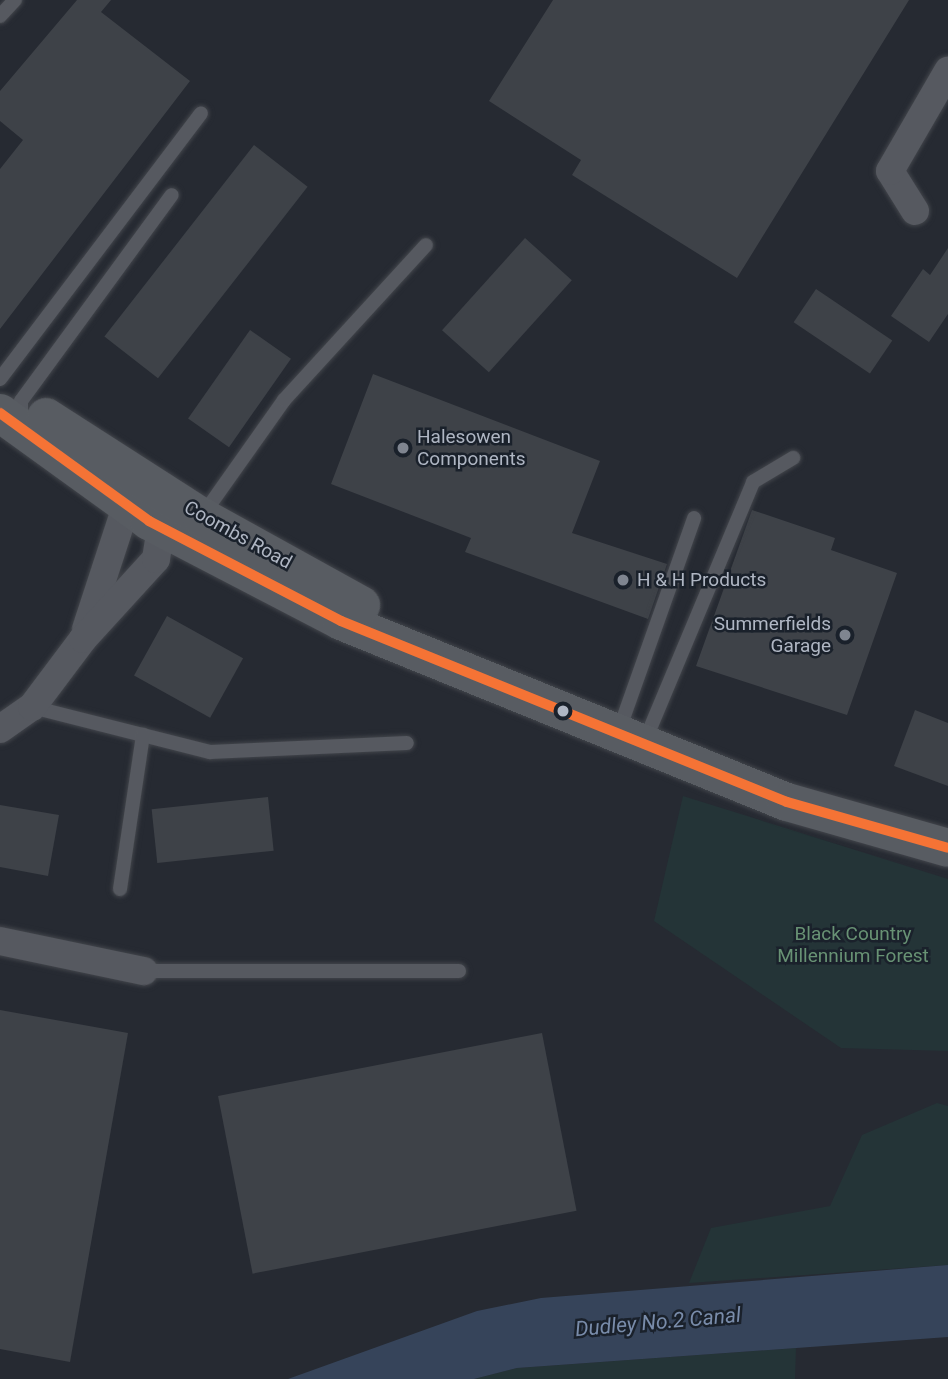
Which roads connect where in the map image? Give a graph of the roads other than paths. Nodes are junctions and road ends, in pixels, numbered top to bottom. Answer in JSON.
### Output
{"nodes":[{"id":1,"x":15,"y":0,"type":"edge"},
{"id":2,"x":0,"y":16,"type":"edge"},
{"id":3,"x":948,"y":71,"type":"edge"},
{"id":4,"x":201,"y":113,"type":"dead end"},
{"id":5,"x":172,"y":195,"type":"dead end"},
{"id":6,"x":915,"y":211,"type":"dead end"},
{"id":7,"x":426,"y":245,"type":"dead end"},
{"id":8,"x":5,"y":395,"type":"edge"},
{"id":9,"x":793,"y":458,"type":"dead end"},
{"id":10,"x":131,"y":490,"type":"junction"},
{"id":11,"x":694,"y":518,"type":"dead end"},
{"id":12,"x":203,"y":534,"type":"junction"},
{"id":13,"x":159,"y":543,"type":"junction"},
{"id":14,"x":83,"y":639,"type":"junction"},
{"id":15,"x":32,"y":707,"type":"junction"},
{"id":16,"x":0,"y":729,"type":"edge"},
{"id":17,"x":143,"y":735,"type":"junction"},
{"id":18,"x":630,"y":740,"type":"junction"},
{"id":19,"x":407,"y":743,"type":"dead end"},
{"id":20,"x":948,"y":848,"type":"edge"},
{"id":21,"x":120,"y":889,"type":"dead end"},
{"id":22,"x":0,"y":941,"type":"edge"},
{"id":23,"x":144,"y":971,"type":"joint"},
{"id":24,"x":459,"y":971,"type":"dead end"}],
"edges":[{"from":1,"to":2,"type":"lane"},
{"from":3,"to":6,"type":"street"},
{"from":4,"to":8,"type":"lane"},
{"from":5,"to":8,"type":"lane"},
{"from":7,"to":12,"type":"lane"},
{"from":8,"to":10,"type":"main road"},
{"from":9,"to":18,"type":"lane"},
{"from":10,"to":12,"type":"main road","name":"Coombs Road"},
{"from":10,"to":13,"type":"main road"},
{"from":10,"to":14,"type":"street"},
{"from":11,"to":18,"type":"lane"},
{"from":12,"to":13,"type":"main road","name":"Coombs Road"},
{"from":12,"to":18,"type":"main road","name":"Coombs Road"},
{"from":13,"to":14,"type":"street"},
{"from":14,"to":15,"type":"street"},
{"from":15,"to":16,"type":"street"},
{"from":15,"to":17,"type":"lane"},
{"from":17,"to":19,"type":"lane"},
{"from":17,"to":21,"type":"lane"},
{"from":18,"to":20,"type":"main road","name":"Coombs Road"},
{"from":22,"to":23,"type":"street"},
{"from":23,"to":24,"type":"lane"}]}
